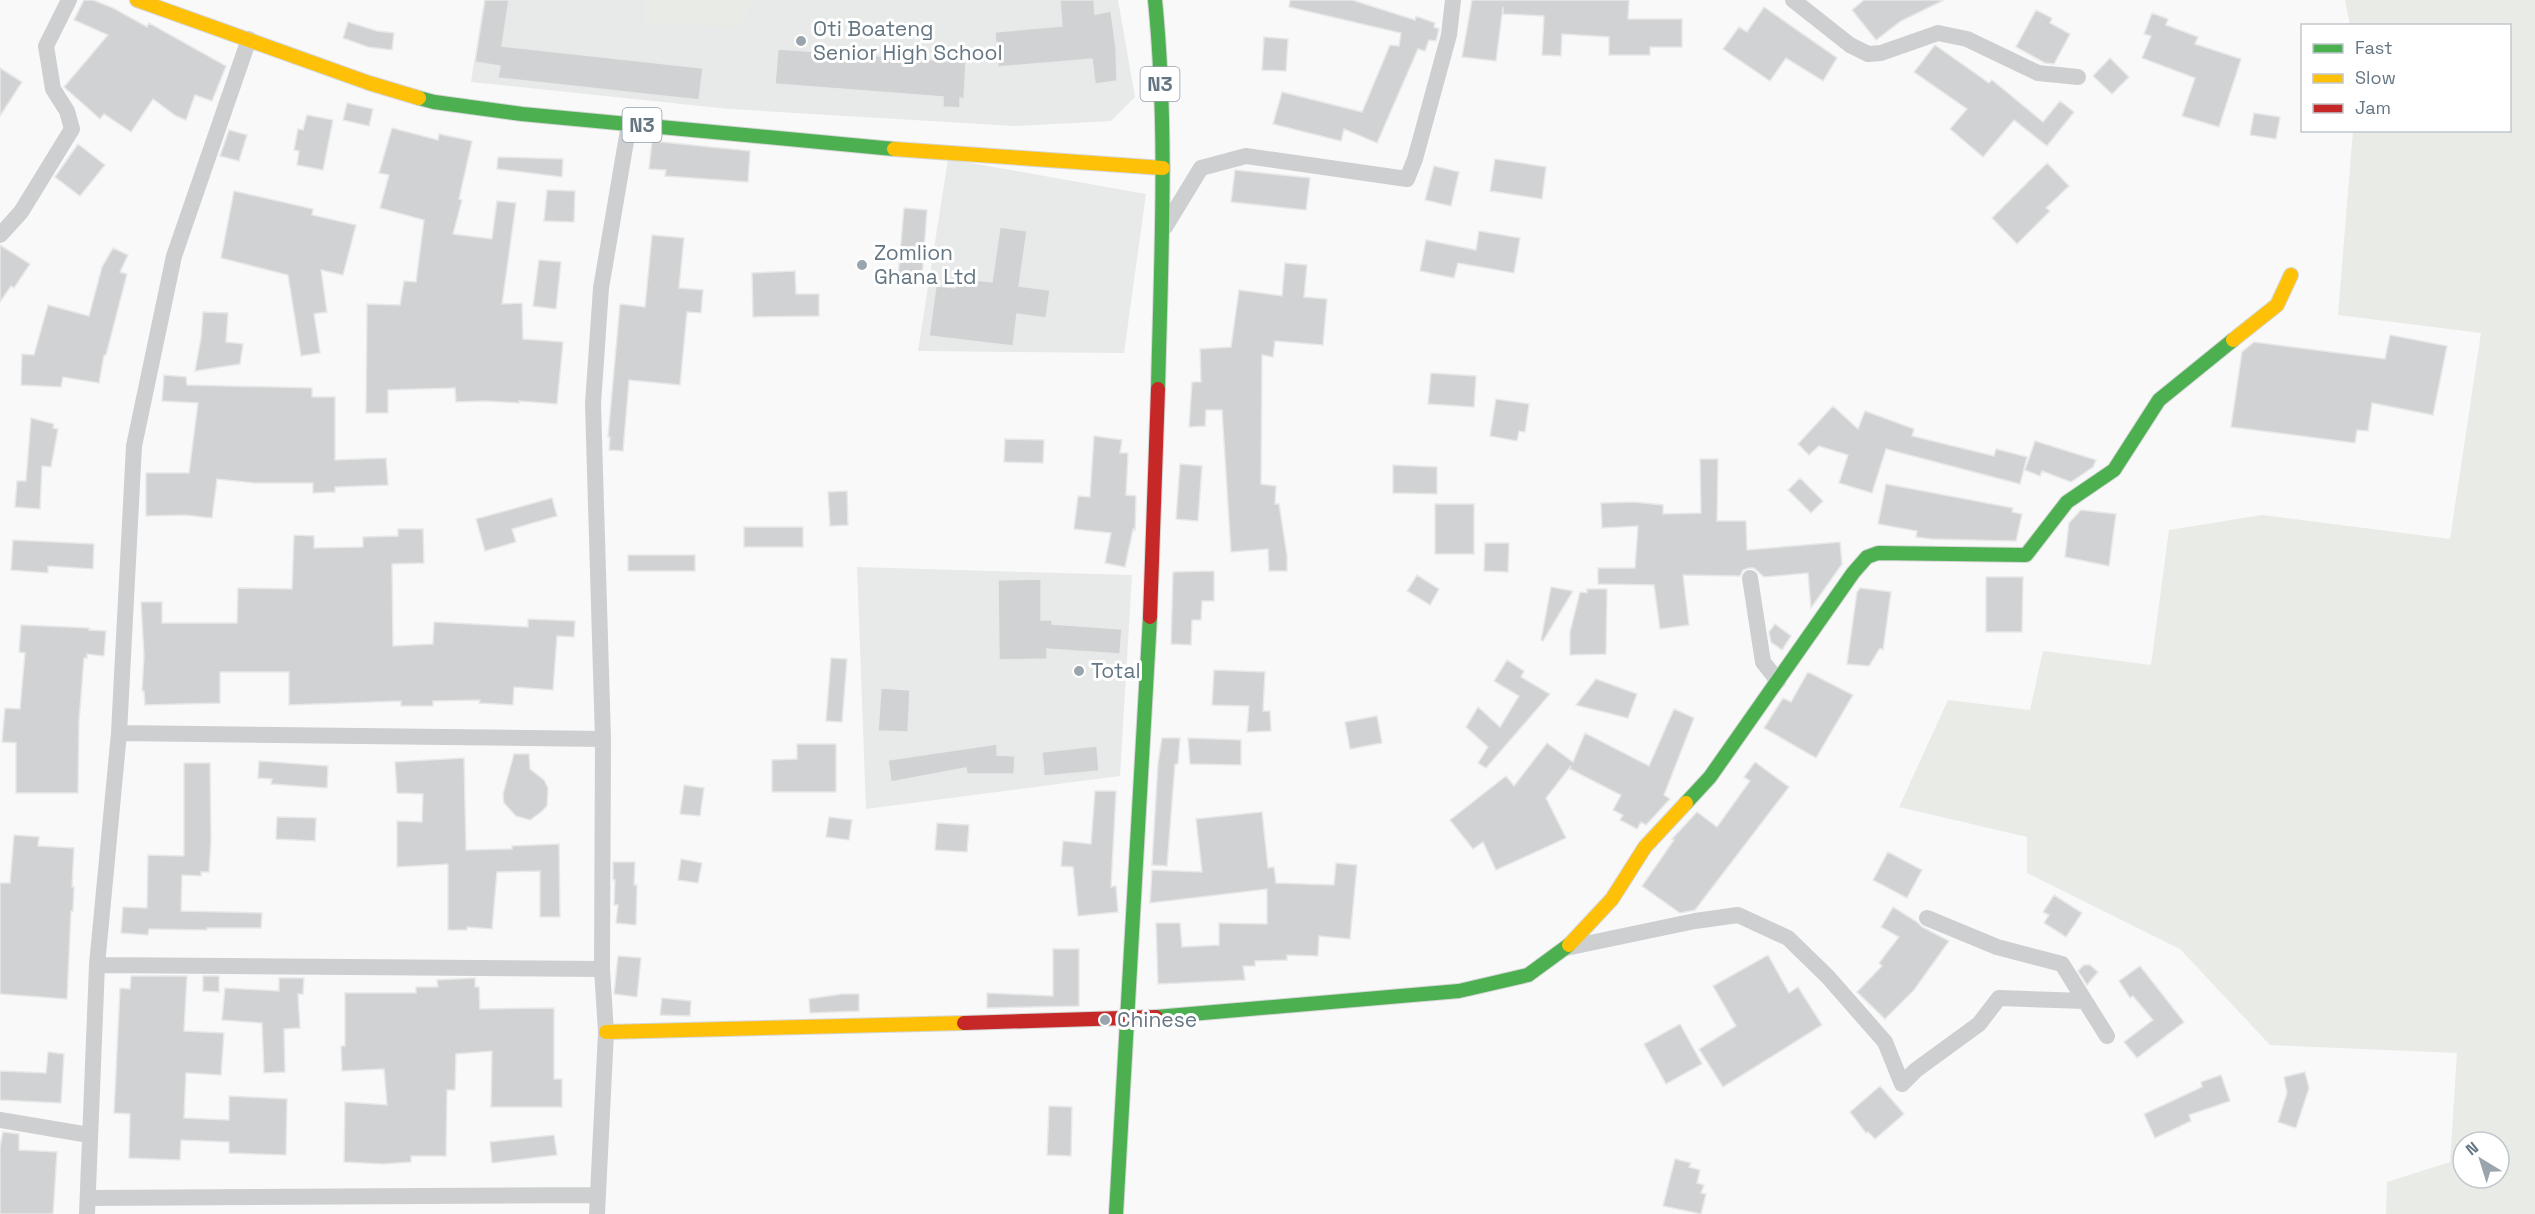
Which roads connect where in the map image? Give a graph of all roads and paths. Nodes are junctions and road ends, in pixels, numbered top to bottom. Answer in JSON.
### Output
{"nodes":[{"id":1,"x":69,"y":0,"type":"edge"},
{"id":2,"x":137,"y":0,"type":"edge"},
{"id":3,"x":1155,"y":0,"type":"edge"},
{"id":4,"x":1453,"y":0,"type":"edge"},
{"id":5,"x":1793,"y":0,"type":"edge"},
{"id":6,"x":249,"y":39,"type":"junction"},
{"id":7,"x":2078,"y":77,"type":"dead end"},
{"id":8,"x":629,"y":124,"type":"junction"},
{"id":9,"x":1163,"y":168,"type":"junction"},
{"id":10,"x":1163,"y":230,"type":"junction"},
{"id":11,"x":0,"y":235,"type":"edge"},
{"id":12,"x":2291,"y":275,"type":"dead end"},
{"id":13,"x":1750,"y":578,"type":"dead end"},
{"id":14,"x":1778,"y":681,"type":"junction"},
{"id":15,"x":119,"y":734,"type":"junction"},
{"id":16,"x":603,"y":739,"type":"junction"},
{"id":17,"x":1927,"y":918,"type":"dead end"},
{"id":18,"x":1566,"y":948,"type":"junction"},
{"id":19,"x":97,"y":964,"type":"junction"},
{"id":20,"x":602,"y":969,"type":"junction"},
{"id":21,"x":2085,"y":1001,"type":"junction"},
{"id":22,"x":1127,"y":1019,"type":"junction"},
{"id":23,"x":606,"y":1032,"type":"junction"},
{"id":24,"x":2107,"y":1036,"type":"dead end"},
{"id":25,"x":0,"y":1120,"type":"edge"},
{"id":26,"x":89,"y":1135,"type":"junction"},
{"id":27,"x":597,"y":1195,"type":"junction"},
{"id":28,"x":88,"y":1206,"type":"edge"},
{"id":29,"x":597,"y":1214,"type":"edge"},
{"id":30,"x":1116,"y":1214,"type":"edge"}],
"edges":[{"from":1,"to":11,"type":"street"},
{"from":2,"to":6,"type":"main road","number":"N3"},
{"from":3,"to":9,"type":"main road","number":"N3"},
{"from":4,"to":10,"type":"street"},
{"from":5,"to":7,"type":"street"},
{"from":6,"to":8,"type":"main road","number":"N3"},
{"from":6,"to":15,"type":"street"},
{"from":8,"to":9,"type":"main road","number":"N3"},
{"from":8,"to":16,"type":"street"},
{"from":9,"to":10,"type":"main road"},
{"from":10,"to":22,"type":"main road"},
{"from":12,"to":14,"type":"main road"},
{"from":13,"to":14,"type":"street"},
{"from":14,"to":18,"type":"main road"},
{"from":15,"to":16,"type":"street"},
{"from":15,"to":19,"type":"street"},
{"from":16,"to":20,"type":"street"},
{"from":17,"to":21,"type":"street"},
{"from":18,"to":21,"type":"street"},
{"from":18,"to":22,"type":"main road"},
{"from":19,"to":20,"type":"street"},
{"from":19,"to":26,"type":"street"},
{"from":20,"to":23,"type":"street"},
{"from":21,"to":24,"type":"street"},
{"from":22,"to":23,"type":"main road"},
{"from":22,"to":30,"type":"main road"},
{"from":23,"to":27,"type":"street"},
{"from":25,"to":26,"type":"street"},
{"from":26,"to":28,"type":"street"},
{"from":27,"to":28,"type":"street"},
{"from":27,"to":29,"type":"street"}]}
